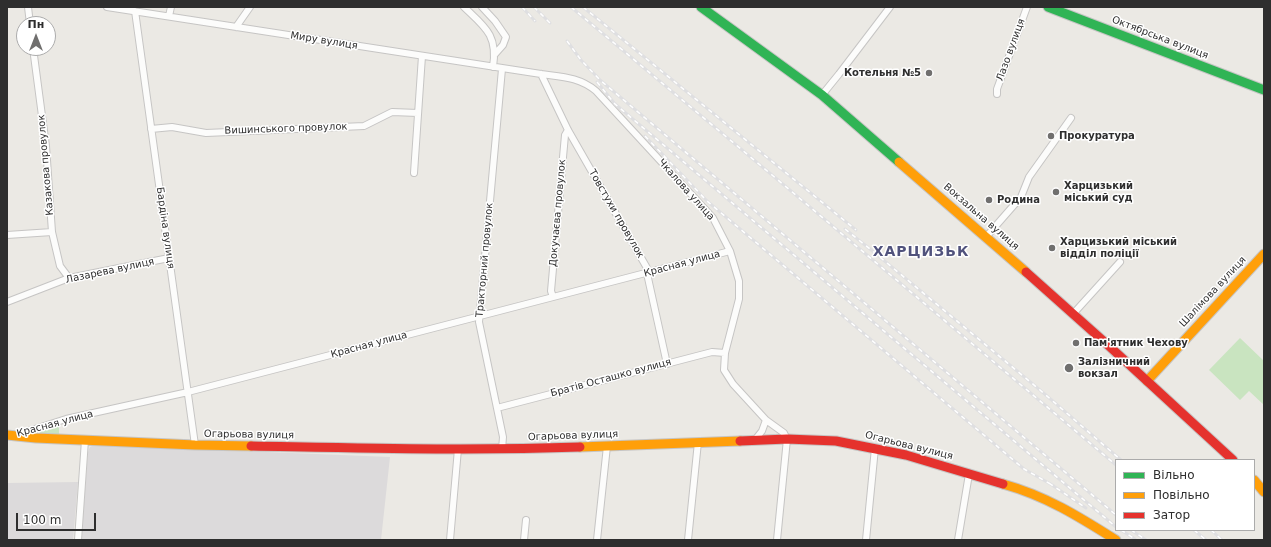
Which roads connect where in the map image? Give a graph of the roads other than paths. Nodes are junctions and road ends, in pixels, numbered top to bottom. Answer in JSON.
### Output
{"nodes":[{"id":1,"x":106,"y":7,"type":"edge"},
{"id":2,"x":170,"y":7,"type":"edge"},
{"id":3,"x":250,"y":7,"type":"edge"},
{"id":4,"x":464,"y":7,"type":"edge"},
{"id":5,"x":482,"y":7,"type":"edge"},
{"id":6,"x":701,"y":7,"type":"edge"},
{"id":7,"x":890,"y":7,"type":"edge"},
{"id":8,"x":1027,"y":7,"type":"edge"},
{"id":9,"x":1048,"y":7,"type":"edge"},
{"id":10,"x":135,"y":11,"type":"junction"},
{"id":11,"x":169,"y":16,"type":"junction"},
{"id":12,"x":236,"y":27,"type":"junction"},
{"id":13,"x":495,"y":54,"type":"junction"},
{"id":14,"x":34,"y":56,"type":"edge"},
{"id":15,"x":422,"y":56,"type":"junction"},
{"id":16,"x":493,"y":67,"type":"junction"},
{"id":17,"x":502,"y":69,"type":"junction"},
{"id":18,"x":541,"y":74,"type":"junction"},
{"id":19,"x":1264,"y":90,"type":"edge"},
{"id":20,"x":997,"y":94,"type":"dead end"},
{"id":21,"x":822,"y":95,"type":"junction"},
{"id":22,"x":418,"y":113,"type":"junction"},
{"id":23,"x":1071,"y":118,"type":"dead end"},
{"id":24,"x":152,"y":129,"type":"junction"},
{"id":25,"x":568,"y":130,"type":"junction"},
{"id":26,"x":414,"y":172,"type":"dead end"},
{"id":27,"x":52,"y":232,"type":"junction"},
{"id":28,"x":7,"y":235,"type":"edge"},
{"id":29,"x":986,"y":236,"type":"junction"},
{"id":30,"x":730,"y":251,"type":"junction"},
{"id":31,"x":1264,"y":254,"type":"edge"},
{"id":32,"x":169,"y":258,"type":"junction"},
{"id":33,"x":1120,"y":262,"type":"dead end"},
{"id":34,"x":648,"y":273,"type":"junction"},
{"id":35,"x":69,"y":278,"type":"junction"},
{"id":36,"x":553,"y":297,"type":"junction"},
{"id":37,"x":7,"y":302,"type":"edge"},
{"id":38,"x":1073,"y":314,"type":"junction"},
{"id":39,"x":480,"y":317,"type":"junction"},
{"id":40,"x":725,"y":354,"type":"junction"},
{"id":41,"x":667,"y":364,"type":"junction"},
{"id":42,"x":1147,"y":381,"type":"junction"},
{"id":43,"x":188,"y":392,"type":"junction"},
{"id":44,"x":497,"y":408,"type":"junction"},
{"id":45,"x":766,"y":420,"type":"junction"},
{"id":46,"x":8,"y":436,"type":"edge"},
{"id":47,"x":787,"y":439,"type":"junction"},
{"id":48,"x":86,"y":440,"type":"junction"},
{"id":49,"x":754,"y":441,"type":"junction"},
{"id":50,"x":698,"y":442,"type":"junction"},
{"id":51,"x":195,"y":445,"type":"junction"},
{"id":52,"x":607,"y":446,"type":"junction"},
{"id":53,"x":875,"y":448,"type":"junction"},
{"id":54,"x":458,"y":449,"type":"junction"},
{"id":55,"x":502,"y":449,"type":"junction"},
{"id":56,"x":1232,"y":459,"type":"edge"},
{"id":57,"x":969,"y":474,"type":"junction"},
{"id":58,"x":1255,"y":481,"type":"edge"},
{"id":59,"x":1264,"y":491,"type":"edge"},
{"id":60,"x":526,"y":520,"type":"dead end"},
{"id":61,"x":78,"y":540,"type":"edge"},
{"id":62,"x":450,"y":540,"type":"edge"},
{"id":63,"x":524,"y":540,"type":"edge"},
{"id":64,"x":597,"y":540,"type":"edge"},
{"id":65,"x":688,"y":540,"type":"edge"},
{"id":66,"x":776,"y":540,"type":"edge"},
{"id":67,"x":866,"y":540,"type":"edge"},
{"id":68,"x":958,"y":540,"type":"edge"},
{"id":69,"x":1116,"y":540,"type":"edge"}],
"edges":[{"from":1,"to":10,"type":"street","name":"Миру вулиця"},
{"from":2,"to":11,"type":"street"},
{"from":3,"to":12,"type":"street"},
{"from":4,"to":13,"type":"street"},
{"from":5,"to":13,"type":"street"},
{"from":6,"to":21,"type":"street","name":"Вокзальна вулиця"},
{"from":7,"to":21,"type":"street"},
{"from":8,"to":20,"type":"street","name":"Лазо вулиця"},
{"from":9,"to":19,"type":"street","name":"Октябрська вулиця"},
{"from":10,"to":11,"type":"street","name":"Миру вулиця"},
{"from":10,"to":24,"type":"street","name":"Бардіна вулиця"},
{"from":11,"to":12,"type":"street","name":"Миру вулиця"},
{"from":12,"to":15,"type":"street","name":"Миру вулиця"},
{"from":13,"to":16,"type":"street"},
{"from":14,"to":27,"type":"street","name":"Казакова провулок"},
{"from":15,"to":16,"type":"street","name":"Миру вулиця"},
{"from":15,"to":22,"type":"street"},
{"from":16,"to":17,"type":"street","name":"Миру вулиця"},
{"from":17,"to":18,"type":"street","name":"Миру вулиця"},
{"from":17,"to":39,"type":"street","name":"Тракторний провулок"},
{"from":18,"to":25,"type":"street","name":"Товстухи провулок"},
{"from":18,"to":30,"type":"street","name":"Чкалова улица"},
{"from":21,"to":29,"type":"street","name":"Вокзальна вулиця"},
{"from":22,"to":24,"type":"street","name":"Вишинського провулок"},
{"from":22,"to":26,"type":"street"},
{"from":23,"to":29,"type":"street"},
{"from":24,"to":32,"type":"street","name":"Бардіна вулиця"},
{"from":25,"to":34,"type":"street","name":"Товстухи провулок"},
{"from":25,"to":36,"type":"street","name":"Докучаєва провулок"},
{"from":27,"to":28,"type":"street"},
{"from":27,"to":35,"type":"street","name":"Казакова провулок"},
{"from":29,"to":38,"type":"street","name":"Вокзальна вулиця"},
{"from":30,"to":34,"type":"street","name":"Красная улица"},
{"from":30,"to":40,"type":"street","name":"Чкалова улица"},
{"from":31,"to":42,"type":"street","name":"Шалімова вулиця"},
{"from":32,"to":35,"type":"street","name":"Лазарева вулиця"},
{"from":32,"to":43,"type":"street","name":"Бардіна вулиця"},
{"from":33,"to":38,"type":"street"},
{"from":34,"to":36,"type":"street","name":"Красная улица"},
{"from":34,"to":41,"type":"street","name":"Товстухи провулок"},
{"from":35,"to":37,"type":"street","name":"Лазарева вулиця"},
{"from":36,"to":39,"type":"street","name":"Красная улица"},
{"from":38,"to":42,"type":"street","name":"Вокзальна вулиця"},
{"from":39,"to":43,"type":"street","name":"Красная улица"},
{"from":39,"to":44,"type":"street","name":"Тракторний провулок"},
{"from":40,"to":41,"type":"street","name":"Братів Осташко вулиця"},
{"from":40,"to":45,"type":"street","name":"Чкалова улица"},
{"from":41,"to":44,"type":"street","name":"Братів Осташко вулиця"},
{"from":42,"to":56,"type":"street","name":"Вокзальна вулиця"},
{"from":43,"to":46,"type":"street","name":"Красная улица"},
{"from":43,"to":51,"type":"street","name":"Бардіна вулиця"},
{"from":44,"to":55,"type":"street","name":"Тракторний провулок"},
{"from":45,"to":47,"type":"street","name":"Чкалова улица"},
{"from":45,"to":49,"type":"street"},
{"from":46,"to":48,"type":"street","name":"Огарьова вулиця"},
{"from":47,"to":49,"type":"street","name":"Огарьова вулиця"},
{"from":47,"to":53,"type":"street","name":"Огарьова вулиця"},
{"from":47,"to":66,"type":"street"},
{"from":48,"to":51,"type":"street","name":"Огарьова вулиця"},
{"from":48,"to":61,"type":"street"},
{"from":49,"to":50,"type":"street","name":"Огарьова вулиця"},
{"from":50,"to":52,"type":"street","name":"Огарьова вулиця"},
{"from":50,"to":65,"type":"street"},
{"from":51,"to":54,"type":"street","name":"Огарьова вулиця"},
{"from":52,"to":55,"type":"street","name":"Огарьова вулиця"},
{"from":52,"to":64,"type":"street"},
{"from":53,"to":57,"type":"street","name":"Огарьова вулиця"},
{"from":53,"to":67,"type":"street"},
{"from":54,"to":55,"type":"street","name":"Огарьова вулиця"},
{"from":54,"to":62,"type":"street"},
{"from":57,"to":68,"type":"street"},
{"from":57,"to":69,"type":"street","name":"Огарьова вулиця"},
{"from":58,"to":59,"type":"street"},
{"from":60,"to":63,"type":"street"}]}
